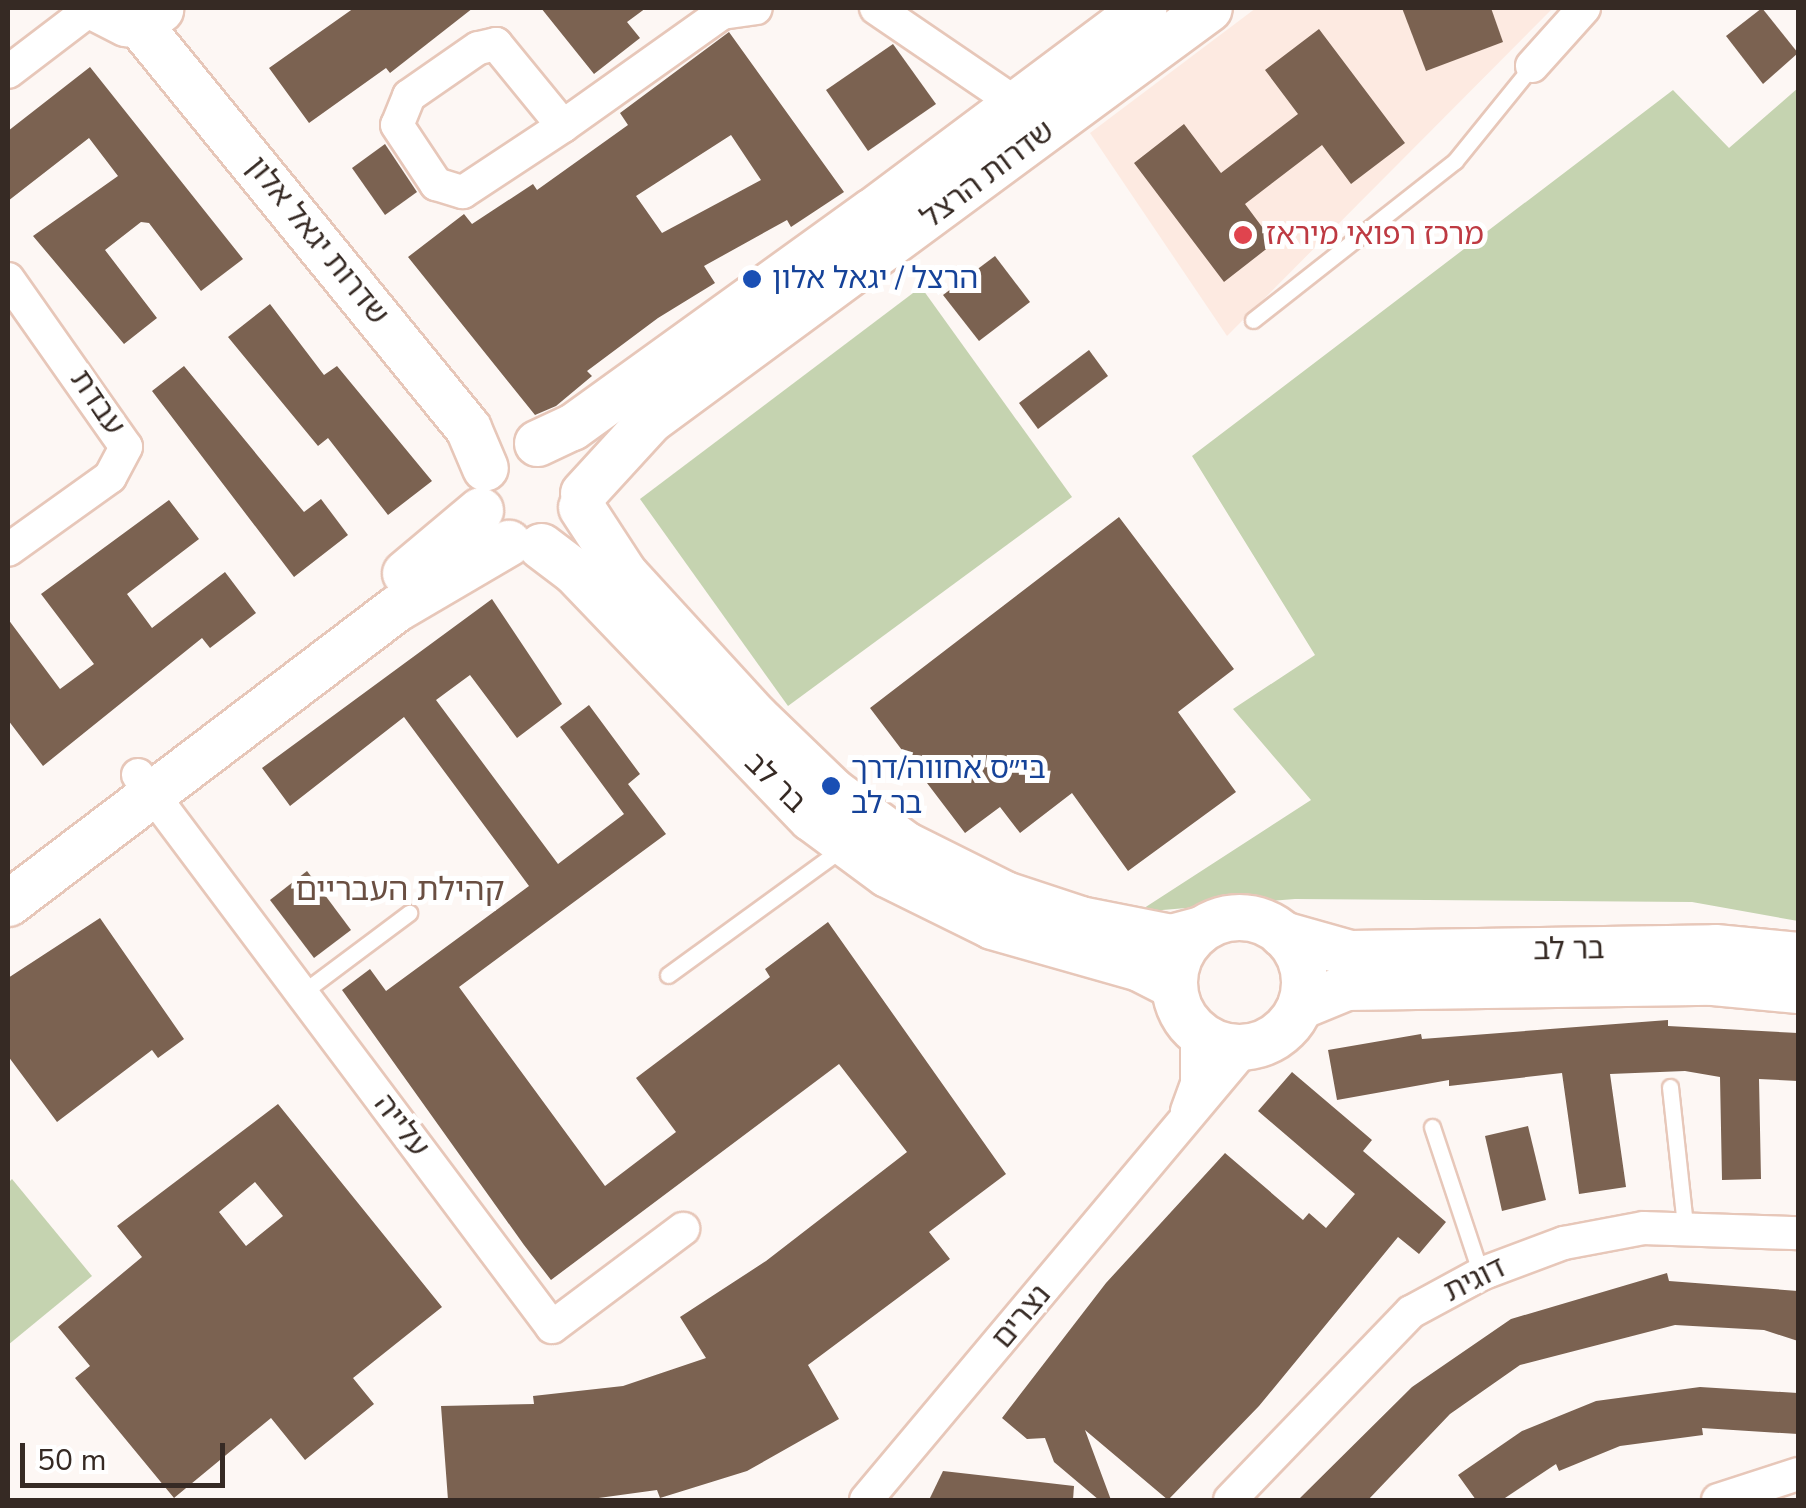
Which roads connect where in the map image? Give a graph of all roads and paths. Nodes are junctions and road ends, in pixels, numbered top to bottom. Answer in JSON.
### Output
{"nodes":[{"id":1,"x":756,"y":8,"type":"edge"},
{"id":2,"x":876,"y":8,"type":"edge"},
{"id":3,"x":1144,"y":8,"type":"edge"},
{"id":4,"x":1209,"y":8,"type":"edge"},
{"id":5,"x":1584,"y":8,"type":"edge"},
{"id":6,"x":131,"y":10,"type":"edge"},
{"id":7,"x":1532,"y":66,"type":"joint"},
{"id":8,"x":8,"y":72,"type":"edge"},
{"id":9,"x":1033,"y":115,"type":"junction"},
{"id":10,"x":563,"y":126,"type":"junction"},
{"id":11,"x":8,"y":279,"type":"edge"},
{"id":12,"x":1253,"y":320,"type":"dead end"},
{"id":13,"x":533,"y":443,"type":"junction"},
{"id":14,"x":582,"y":500,"type":"junction"},
{"id":15,"x":504,"y":517,"type":"junction"},
{"id":16,"x":8,"y":550,"type":"edge"},
{"id":17,"x":145,"y":784,"type":"junction"},
{"id":18,"x":848,"y":845,"type":"junction"},
{"id":19,"x":8,"y":874,"type":"edge"},
{"id":20,"x":8,"y":903,"type":"edge"},
{"id":21,"x":409,"y":913,"type":"dead end"},
{"id":22,"x":1201,"y":929,"type":"junction"},
{"id":23,"x":1282,"y":934,"type":"junction"},
{"id":24,"x":1798,"y":956,"type":"edge"},
{"id":25,"x":668,"y":975,"type":"dead end"},
{"id":26,"x":1174,"y":985,"type":"junction"},
{"id":27,"x":1798,"y":990,"type":"edge"},
{"id":28,"x":302,"y":993,"type":"junction"},
{"id":29,"x":1300,"y":1006,"type":"junction"},
{"id":30,"x":1197,"y":1033,"type":"junction"},
{"id":31,"x":1246,"y":1048,"type":"junction"},
{"id":32,"x":1670,"y":1087,"type":"dead end"},
{"id":33,"x":1432,"y":1127,"type":"dead end"},
{"id":34,"x":1179,"y":1134,"type":"junction"},
{"id":35,"x":1685,"y":1226,"type":"junction"},
{"id":36,"x":683,"y":1229,"type":"dead end"},
{"id":37,"x":1798,"y":1233,"type":"edge"},
{"id":38,"x":1480,"y":1274,"type":"junction"},
{"id":39,"x":1798,"y":1474,"type":"edge"},
{"id":40,"x":1245,"y":1496,"type":"edge"},
{"id":41,"x":866,"y":1500,"type":"edge"},
{"id":42,"x":1718,"y":1500,"type":"edge"}],
"edges":[{"from":1,"to":10,"type":"street"},
{"from":2,"to":9,"type":"street"},
{"from":3,"to":9,"type":"street","name":"שדרות הרצל"},
{"from":4,"to":9,"type":"street","name":"שדרות הרצל"},
{"from":5,"to":7,"type":"street"},
{"from":6,"to":8,"type":"street"},
{"from":6,"to":13,"type":"street","name":"שדרות יגאל אלון"},
{"from":6,"to":15,"type":"street","name":"שדרות יגאל אלון"},
{"from":7,"to":12,"type":"lane"},
{"from":9,"to":13,"type":"street","name":"שדרות הרצל"},
{"from":9,"to":14,"type":"street","name":"שדרות הרצל"},
{"from":10,"to":10,"type":"street"},
{"from":11,"to":16,"type":"street","name":"עבדת"},
{"from":13,"to":14,"type":"street"},
{"from":13,"to":15,"type":"street"},
{"from":14,"to":15,"type":"street"},
{"from":14,"to":22,"type":"street","name":"בר לב"},
{"from":15,"to":17,"type":"street"},
{"from":15,"to":18,"type":"street","name":"בר לב"},
{"from":17,"to":19,"type":"street"},
{"from":17,"to":20,"type":"street"},
{"from":17,"to":28,"type":"street","name":"עלייה"},
{"from":18,"to":25,"type":"lane"},
{"from":18,"to":26,"type":"street","name":"בר לב"},
{"from":21,"to":28,"type":"lane"},
{"from":22,"to":23,"type":"street"},
{"from":22,"to":26,"type":"street"},
{"from":23,"to":24,"type":"street","name":"בר לב"},
{"from":23,"to":29,"type":"street"},
{"from":26,"to":30,"type":"street"},
{"from":27,"to":29,"type":"street","name":"בר לב"},
{"from":28,"to":36,"type":"street","name":"עלייה"},
{"from":29,"to":31,"type":"street"},
{"from":30,"to":31,"type":"street"},
{"from":30,"to":34,"type":"street","name":"נצרים"},
{"from":31,"to":34,"type":"street","name":"נצרים"},
{"from":32,"to":35,"type":"lane"},
{"from":33,"to":38,"type":"lane"},
{"from":34,"to":41,"type":"street","name":"נצרים"},
{"from":35,"to":37,"type":"street","name":"דוגית"},
{"from":35,"to":38,"type":"street","name":"דוגית"},
{"from":38,"to":40,"type":"street","name":"דוגית"},
{"from":39,"to":42,"type":"street"}]}
